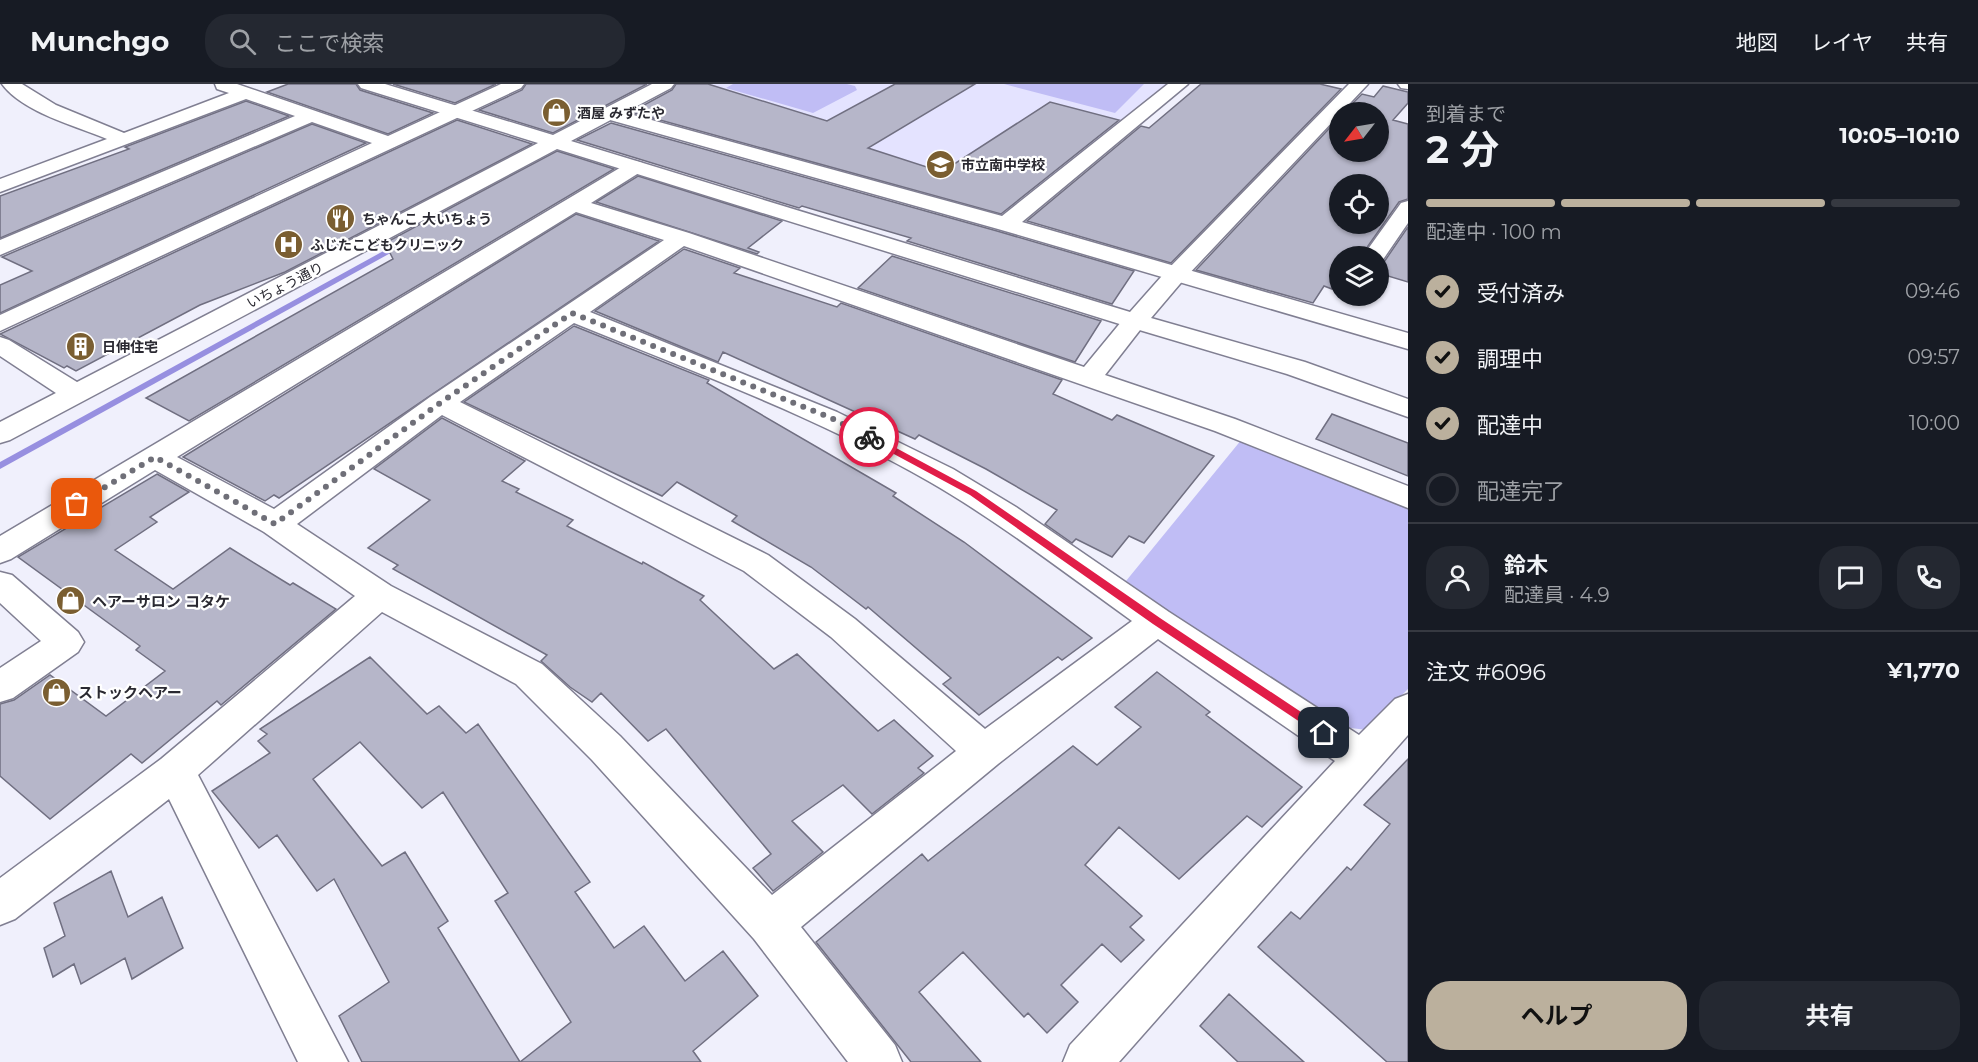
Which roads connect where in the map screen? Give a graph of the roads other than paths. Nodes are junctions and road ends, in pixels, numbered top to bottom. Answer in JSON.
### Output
{"nodes":[{"id":1,"x":11,"y":84,"type":"edge"},
{"id":2,"x":219,"y":84,"type":"edge"},
{"id":3,"x":367,"y":84,"type":"edge"},
{"id":4,"x":515,"y":84,"type":"edge"},
{"id":5,"x":665,"y":84,"type":"edge"},
{"id":6,"x":1179,"y":84,"type":"edge"},
{"id":7,"x":1359,"y":84,"type":"edge"},
{"id":8,"x":245,"y":93,"type":"junction"},
{"id":9,"x":459,"y":112,"type":"junction"},
{"id":10,"x":609,"y":114,"type":"junction"},
{"id":11,"x":312,"y":116,"type":"junction"},
{"id":12,"x":123,"y":139,"type":"junction"},
{"id":13,"x":555,"y":142,"type":"junction"},
{"id":14,"x":389,"y":143,"type":"junction"},
{"id":15,"x":635,"y":167,"type":"junction"},
{"id":16,"x":0,"y":186,"type":"edge"},
{"id":17,"x":573,"y":204,"type":"junction"},
{"id":18,"x":1408,"y":207,"type":"edge"},
{"id":19,"x":1006,"y":224,"type":"junction"},
{"id":20,"x":681,"y":238,"type":"junction"},
{"id":21,"x":1381,"y":246,"type":"edge"},
{"id":22,"x":0,"y":248,"type":"edge"},
{"id":23,"x":1177,"y":273,"type":"junction"},
{"id":24,"x":1339,"y":306,"type":"edge"},
{"id":25,"x":572,"y":313,"type":"junction"},
{"id":26,"x":1331,"y":317,"type":"junction"},
{"id":27,"x":1135,"y":321,"type":"junction"},
{"id":28,"x":0,"y":324,"type":"edge"},
{"id":29,"x":1408,"y":341,"type":"edge"},
{"id":30,"x":0,"y":345,"type":"edge"},
{"id":31,"x":1089,"y":378,"type":"junction"},
{"id":32,"x":75,"y":393,"type":"junction"},
{"id":33,"x":440,"y":403,"type":"junction"},
{"id":34,"x":1408,"y":409,"type":"edge"},
{"id":35,"x":0,"y":434,"type":"edge"},
{"id":36,"x":155,"y":457,"type":"junction"},
{"id":37,"x":1408,"y":498,"type":"edge"},
{"id":38,"x":275,"y":524,"type":"junction"},
{"id":39,"x":0,"y":551,"type":"edge"},
{"id":40,"x":0,"y":584,"type":"edge"},
{"id":41,"x":379,"y":595,"type":"junction"},
{"id":42,"x":1156,"y":621,"type":"junction"},
{"id":43,"x":0,"y":687,"type":"edge"},
{"id":44,"x":1408,"y":710,"type":"edge"},
{"id":45,"x":984,"y":752,"type":"junction"},
{"id":46,"x":1362,"y":758,"type":"junction"},
{"id":47,"x":175,"y":771,"type":"junction"},
{"id":48,"x":0,"y":904,"type":"edge"},
{"id":49,"x":770,"y":924,"type":"junction"},
{"id":50,"x":324,"y":1062,"type":"edge"},
{"id":51,"x":878,"y":1062,"type":"edge"},
{"id":52,"x":1087,"y":1062,"type":"edge"}],
"edges":[{"from":1,"to":12,"type":"street"},
{"from":2,"to":8,"type":"street"},
{"from":3,"to":9,"type":"street"},
{"from":4,"to":9,"type":"street"},
{"from":5,"to":10,"type":"street","name":"いちょう通り"},
{"from":6,"to":19,"type":"street"},
{"from":7,"to":23,"type":"street"},
{"from":8,"to":11,"type":"street"},
{"from":8,"to":12,"type":"street"},
{"from":9,"to":13,"type":"street"},
{"from":9,"to":14,"type":"street"},
{"from":10,"to":13,"type":"street","name":"いちょう通り"},
{"from":10,"to":19,"type":"street"},
{"from":11,"to":14,"type":"street"},
{"from":11,"to":22,"type":"street"},
{"from":12,"to":16,"type":"street"},
{"from":13,"to":15,"type":"street"},
{"from":13,"to":32,"type":"street","name":"いちょう通り"},
{"from":14,"to":28,"type":"street"},
{"from":15,"to":17,"type":"street"},
{"from":15,"to":27,"type":"street"},
{"from":17,"to":20,"type":"street"},
{"from":17,"to":36,"type":"street"},
{"from":18,"to":21,"type":"street"},
{"from":19,"to":23,"type":"street"},
{"from":20,"to":25,"type":"street"},
{"from":20,"to":31,"type":"street"},
{"from":23,"to":26,"type":"street"},
{"from":23,"to":27,"type":"street"},
{"from":24,"to":26,"type":"street"},
{"from":25,"to":33,"type":"street"},
{"from":25,"to":42,"type":"street"},
{"from":26,"to":29,"type":"street"},
{"from":27,"to":31,"type":"street"},
{"from":27,"to":34,"type":"street"},
{"from":30,"to":32,"type":"street"},
{"from":31,"to":37,"type":"street"},
{"from":32,"to":35,"type":"street","name":"いちょう通り"},
{"from":33,"to":38,"type":"street"},
{"from":33,"to":45,"type":"street"},
{"from":36,"to":38,"type":"street"},
{"from":36,"to":39,"type":"street"},
{"from":38,"to":41,"type":"street"},
{"from":40,"to":43,"type":"street"},
{"from":41,"to":47,"type":"street"},
{"from":41,"to":49,"type":"street"},
{"from":42,"to":45,"type":"street"},
{"from":42,"to":46,"type":"street"},
{"from":44,"to":46,"type":"street"},
{"from":45,"to":49,"type":"street"},
{"from":46,"to":52,"type":"street"},
{"from":47,"to":48,"type":"street"},
{"from":47,"to":50,"type":"street"},
{"from":49,"to":51,"type":"street"}]}
